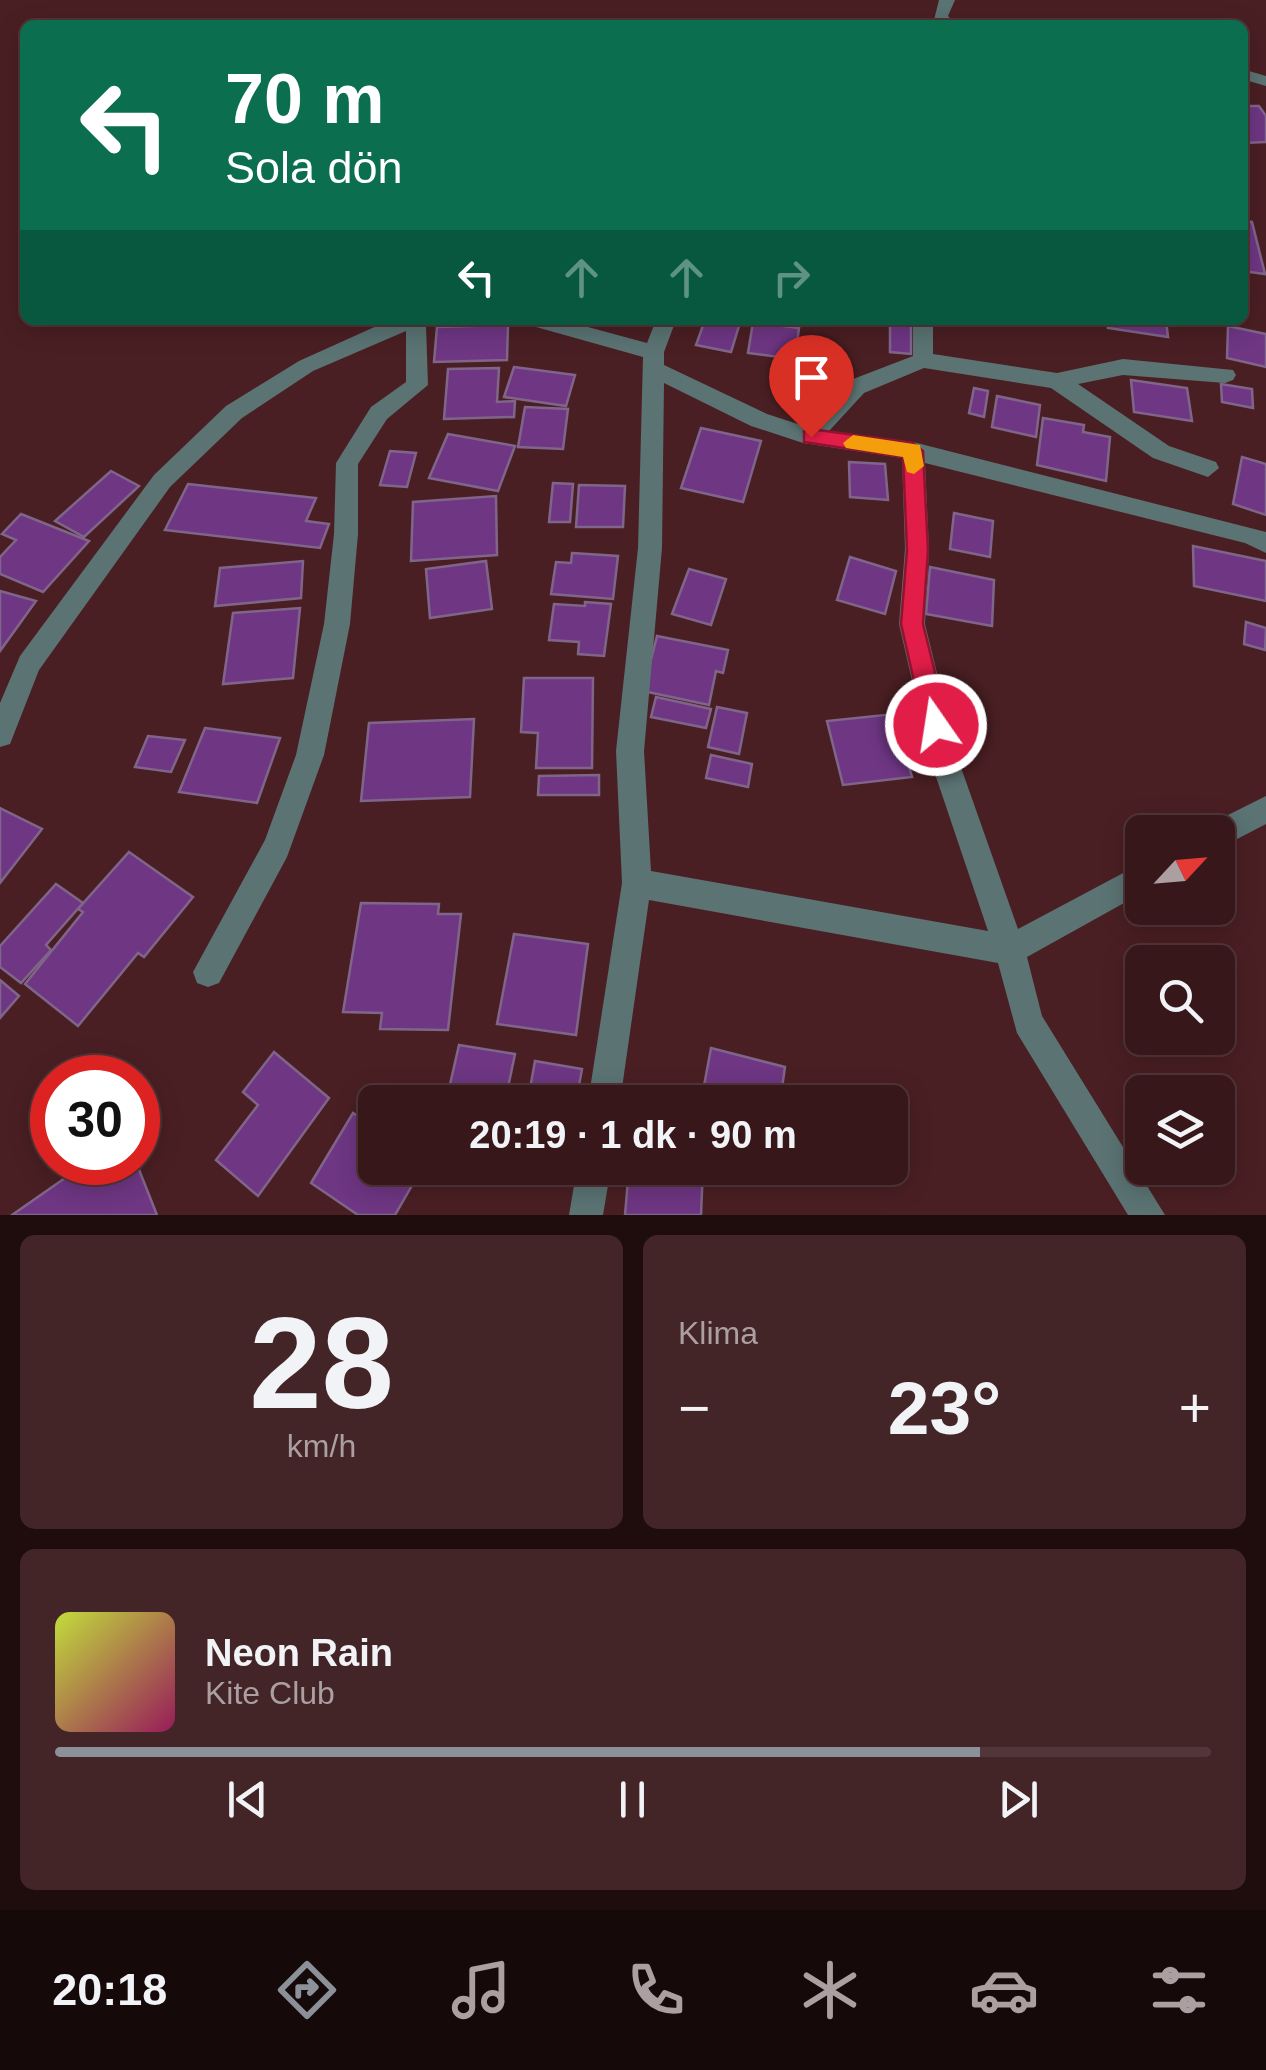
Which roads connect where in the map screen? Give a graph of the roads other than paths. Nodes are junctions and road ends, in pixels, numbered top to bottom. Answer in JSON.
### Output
{"nodes":[{"id":1,"x":395,"y":325,"type":"edge"},
{"id":2,"x":412,"y":325,"type":"edge"},
{"id":3,"x":551,"y":325,"type":"edge"},
{"id":4,"x":665,"y":325,"type":"edge"},
{"id":5,"x":922,"y":325,"type":"edge"},
{"id":6,"x":923,"y":360,"type":"junction"},
{"id":7,"x":655,"y":361,"type":"junction"},
{"id":8,"x":1225,"y":375,"type":"dead end"},
{"id":9,"x":1056,"y":381,"type":"junction"},
{"id":10,"x":811,"y":437,"type":"junction"},
{"id":11,"x":913,"y":451,"type":"junction"},
{"id":12,"x":1208,"y":468,"type":"dead end"},
{"id":13,"x":1266,"y":544,"type":"edge"},
{"id":14,"x":0,"y":734,"type":"edge"},
{"id":15,"x":1266,"y":808,"type":"edge"},
{"id":16,"x":1235,"y":825,"type":"edge"},
{"id":17,"x":637,"y":883,"type":"junction"},
{"id":18,"x":1125,"y":886,"type":"edge"},
{"id":19,"x":1010,"y":950,"type":"junction"},
{"id":20,"x":208,"y":972,"type":"dead end"},
{"id":21,"x":607,"y":1085,"type":"edge"},
{"id":22,"x":591,"y":1185,"type":"edge"},
{"id":23,"x":586,"y":1215,"type":"edge"},
{"id":24,"x":1148,"y":1215,"type":"edge"}],
"edges":[{"from":1,"to":14,"type":"street"},
{"from":2,"to":20,"type":"street"},
{"from":3,"to":7,"type":"street"},
{"from":4,"to":7,"type":"street"},
{"from":5,"to":6,"type":"street"},
{"from":6,"to":9,"type":"street"},
{"from":6,"to":10,"type":"street"},
{"from":7,"to":10,"type":"street"},
{"from":7,"to":17,"type":"street"},
{"from":8,"to":9,"type":"street"},
{"from":9,"to":12,"type":"street"},
{"from":10,"to":11,"type":"street"},
{"from":11,"to":13,"type":"street"},
{"from":11,"to":19,"type":"street"},
{"from":15,"to":16,"type":"street"},
{"from":17,"to":19,"type":"street"},
{"from":17,"to":21,"type":"street"},
{"from":18,"to":19,"type":"street"},
{"from":19,"to":24,"type":"street"},
{"from":22,"to":23,"type":"street"}]}
